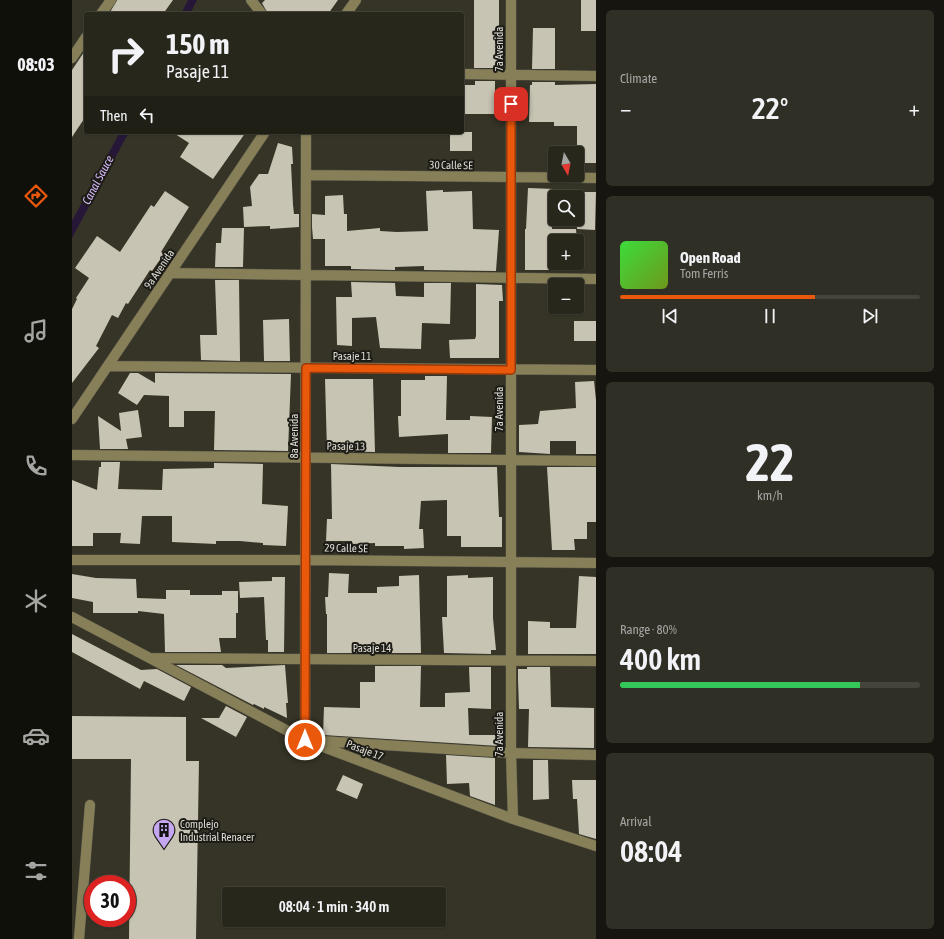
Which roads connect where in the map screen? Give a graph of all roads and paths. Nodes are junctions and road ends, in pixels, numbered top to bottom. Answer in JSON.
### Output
{"nodes":[{"id":1,"x":111,"y":0,"type":"edge"},
{"id":2,"x":251,"y":0,"type":"edge"},
{"id":3,"x":356,"y":0,"type":"edge"},
{"id":4,"x":511,"y":0,"type":"edge"},
{"id":5,"x":102,"y":12,"type":"edge"},
{"id":6,"x":260,"y":12,"type":"edge"},
{"id":7,"x":347,"y":12,"type":"edge"},
{"id":8,"x":84,"y":40,"type":"edge"},
{"id":9,"x":72,"y":58,"type":"edge"},
{"id":10,"x":464,"y":74,"type":"edge"},
{"id":11,"x":511,"y":75,"type":"junction"},
{"id":12,"x":596,"y":76,"type":"edge"},
{"id":13,"x":264,"y":134,"type":"edge"},
{"id":14,"x":306,"y":134,"type":"edge"},
{"id":15,"x":306,"y":175,"type":"junction"},
{"id":16,"x":511,"y":178,"type":"junction"},
{"id":17,"x":596,"y":178,"type":"edge"},
{"id":18,"x":172,"y":272,"type":"junction"},
{"id":19,"x":306,"y":276,"type":"junction"},
{"id":20,"x":511,"y":278,"type":"junction"},
{"id":21,"x":596,"y":279,"type":"edge"},
{"id":22,"x":108,"y":366,"type":"junction"},
{"id":23,"x":306,"y":368,"type":"junction"},
{"id":24,"x":511,"y":370,"type":"junction"},
{"id":25,"x":596,"y":370,"type":"edge"},
{"id":26,"x":72,"y":419,"type":"edge"},
{"id":27,"x":72,"y":455,"type":"edge"},
{"id":28,"x":306,"y":458,"type":"junction"},
{"id":29,"x":511,"y":460,"type":"junction"},
{"id":30,"x":596,"y":461,"type":"edge"},
{"id":31,"x":72,"y":560,"type":"edge"},
{"id":32,"x":305,"y":560,"type":"junction"},
{"id":33,"x":511,"y":562,"type":"junction"},
{"id":34,"x":596,"y":563,"type":"edge"},
{"id":35,"x":72,"y":617,"type":"edge"},
{"id":36,"x":148,"y":658,"type":"junction"},
{"id":37,"x":305,"y":659,"type":"junction"},
{"id":38,"x":511,"y":660,"type":"junction"},
{"id":39,"x":596,"y":661,"type":"edge"},
{"id":40,"x":305,"y":740,"type":"junction"},
{"id":41,"x":511,"y":753,"type":"junction"},
{"id":42,"x":596,"y":755,"type":"edge"},
{"id":43,"x":90,"y":805,"type":"dead end"},
{"id":44,"x":513,"y":819,"type":"junction"},
{"id":45,"x":596,"y":846,"type":"edge"},
{"id":46,"x":79,"y":939,"type":"edge"}],
"edges":[{"from":1,"to":5,"type":"street"},
{"from":2,"to":6,"type":"street"},
{"from":3,"to":7,"type":"street"},
{"from":4,"to":11,"type":"street","name":"7a Avenida"},
{"from":8,"to":9,"type":"street"},
{"from":10,"to":11,"type":"street"},
{"from":11,"to":12,"type":"street"},
{"from":11,"to":16,"type":"street","name":"7a Avenida"},
{"from":13,"to":18,"type":"street","name":"9a Avenida"},
{"from":14,"to":15,"type":"street","name":"8a Avenida"},
{"from":15,"to":16,"type":"street","name":"30 Calle SE"},
{"from":15,"to":19,"type":"street","name":"8a Avenida"},
{"from":16,"to":17,"type":"street","name":"30 Calle SE"},
{"from":16,"to":20,"type":"street","name":"7a Avenida"},
{"from":18,"to":19,"type":"street"},
{"from":18,"to":22,"type":"street","name":"9a Avenida"},
{"from":19,"to":20,"type":"street"},
{"from":19,"to":23,"type":"street","name":"8a Avenida"},
{"from":20,"to":21,"type":"street"},
{"from":20,"to":24,"type":"street","name":"7a Avenida"},
{"from":22,"to":23,"type":"street","name":"Pasaje 11"},
{"from":22,"to":26,"type":"street","name":"9a Avenida"},
{"from":23,"to":24,"type":"street","name":"Pasaje 11"},
{"from":23,"to":28,"type":"street","name":"8a Avenida"},
{"from":24,"to":25,"type":"street","name":"Pasaje 11"},
{"from":24,"to":29,"type":"street","name":"7a Avenida"},
{"from":27,"to":28,"type":"street","name":"Pasaje 13"},
{"from":28,"to":29,"type":"street","name":"Pasaje 13"},
{"from":28,"to":32,"type":"street","name":"8a Avenida"},
{"from":29,"to":30,"type":"street","name":"Pasaje 13"},
{"from":29,"to":33,"type":"street","name":"7a Avenida"},
{"from":31,"to":32,"type":"street","name":"29 Calle SE"},
{"from":32,"to":33,"type":"street","name":"29 Calle SE"},
{"from":32,"to":37,"type":"street","name":"8a Avenida"},
{"from":33,"to":34,"type":"street","name":"29 Calle SE"},
{"from":33,"to":38,"type":"street","name":"7a Avenida"},
{"from":35,"to":36,"type":"street","name":"Pasaje 17"},
{"from":36,"to":37,"type":"street","name":"Pasaje 14"},
{"from":36,"to":40,"type":"street","name":"Pasaje 17"},
{"from":37,"to":38,"type":"street","name":"Pasaje 14"},
{"from":37,"to":40,"type":"street","name":"8a Avenida"},
{"from":38,"to":39,"type":"street","name":"Pasaje 14"},
{"from":38,"to":41,"type":"street","name":"7a Avenida"},
{"from":40,"to":41,"type":"street"},
{"from":40,"to":44,"type":"street","name":"Pasaje 17"},
{"from":41,"to":42,"type":"street"},
{"from":41,"to":44,"type":"street","name":"7a Avenida"},
{"from":43,"to":46,"type":"street"},
{"from":44,"to":45,"type":"street","name":"Pasaje 17"}]}
